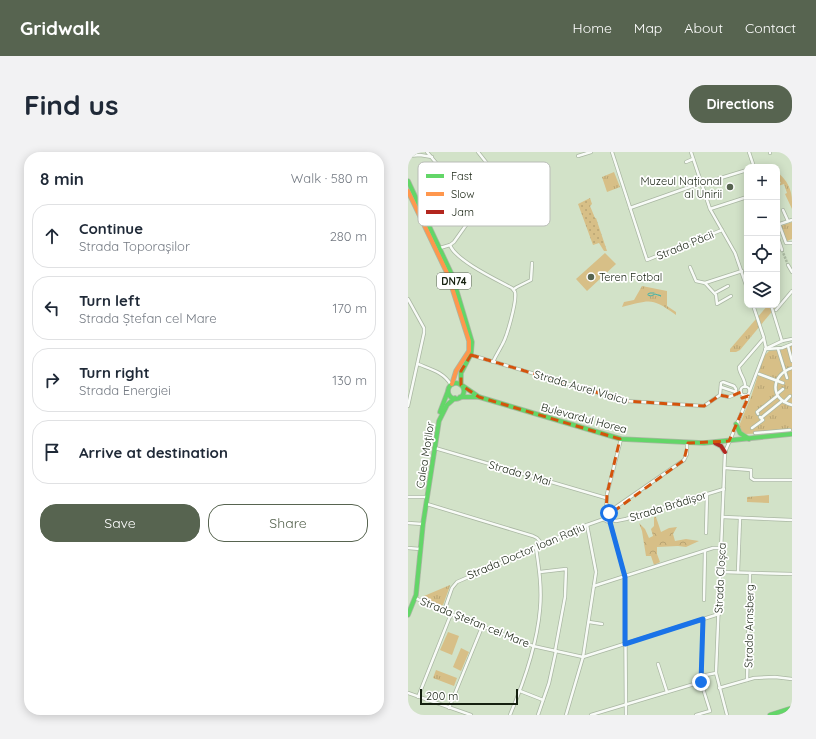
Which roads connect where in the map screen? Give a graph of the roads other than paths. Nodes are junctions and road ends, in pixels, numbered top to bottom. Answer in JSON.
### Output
{"nodes":[{"id":1,"x":427,"y":152,"type":"edge"},
{"id":2,"x":478,"y":152,"type":"edge"},
{"id":3,"x":591,"y":152,"type":"edge"},
{"id":4,"x":612,"y":152,"type":"edge"},
{"id":5,"x":691,"y":152,"type":"edge"},
{"id":6,"x":749,"y":152,"type":"edge"},
{"id":7,"x":408,"y":156,"type":"edge"},
{"id":8,"x":578,"y":156,"type":"dead end"},
{"id":9,"x":432,"y":157,"type":"junction"},
{"id":10,"x":693,"y":159,"type":"junction"},
{"id":11,"x":436,"y":162,"type":"edge"},
{"id":12,"x":485,"y":162,"type":"edge"},
{"id":13,"x":686,"y":162,"type":"dead end"},
{"id":14,"x":753,"y":164,"type":"edge"},
{"id":15,"x":744,"y":171,"type":"edge"},
{"id":16,"x":408,"y":181,"type":"edge"},
{"id":17,"x":701,"y":184,"type":"junction"},
{"id":18,"x":408,"y":191,"type":"edge"},
{"id":19,"x":744,"y":198,"type":"edge"},
{"id":20,"x":418,"y":202,"type":"edge"},
{"id":21,"x":630,"y":208,"type":"junction"},
{"id":22,"x":710,"y":209,"type":"junction"},
{"id":23,"x":783,"y":210,"type":"dead end"},
{"id":24,"x":418,"y":213,"type":"edge"},
{"id":25,"x":792,"y":220,"type":"edge"},
{"id":26,"x":788,"y":221,"type":"junction"},
{"id":27,"x":780,"y":223,"type":"edge"},
{"id":28,"x":424,"y":226,"type":"edge"},
{"id":29,"x":429,"y":226,"type":"edge"},
{"id":30,"x":465,"y":226,"type":"edge"},
{"id":31,"x":780,"y":229,"type":"edge"},
{"id":32,"x":722,"y":230,"type":"junction"},
{"id":33,"x":777,"y":236,"type":"edge"},
{"id":34,"x":792,"y":242,"type":"edge"},
{"id":35,"x":450,"y":245,"type":"junction"},
{"id":36,"x":440,"y":248,"type":"junction"},
{"id":37,"x":782,"y":250,"type":"tunnel mouth"},
{"id":38,"x":532,"y":263,"type":"dead end"},
{"id":39,"x":788,"y":265,"type":"dead end"},
{"id":40,"x":690,"y":267,"type":"dead end"},
{"id":41,"x":742,"y":271,"type":"junction"},
{"id":42,"x":792,"y":272,"type":"edge"},
{"id":43,"x":744,"y":278,"type":"edge"},
{"id":44,"x":705,"y":283,"type":"junction"},
{"id":45,"x":728,"y":286,"type":"dead end"},
{"id":46,"x":514,"y":289,"type":"junction"},
{"id":47,"x":792,"y":291,"type":"edge"},
{"id":48,"x":715,"y":294,"type":"junction"},
{"id":49,"x":731,"y":296,"type":"dead end"},
{"id":50,"x":408,"y":299,"type":"edge"},
{"id":51,"x":754,"y":308,"type":"edge"},
{"id":52,"x":773,"y":308,"type":"edge"},
{"id":53,"x":776,"y":310,"type":"dead end"},
{"id":54,"x":764,"y":337,"type":"junction"},
{"id":55,"x":792,"y":339,"type":"edge"},
{"id":56,"x":781,"y":340,"type":"junction"},
{"id":57,"x":792,"y":344,"type":"edge"},
{"id":58,"x":771,"y":346,"type":"junction"},
{"id":59,"x":788,"y":346,"type":"junction"},
{"id":60,"x":766,"y":347,"type":"junction"},
{"id":61,"x":778,"y":349,"type":"junction"},
{"id":62,"x":772,"y":350,"type":"junction"},
{"id":63,"x":469,"y":355,"type":"junction"},
{"id":64,"x":792,"y":361,"type":"edge"},
{"id":65,"x":493,"y":362,"type":"junction"},
{"id":66,"x":418,"y":364,"type":"junction"},
{"id":67,"x":792,"y":368,"type":"edge"},
{"id":68,"x":784,"y":371,"type":"junction"},
{"id":69,"x":759,"y":374,"type":"dead end"},
{"id":70,"x":787,"y":378,"type":"dead end"},
{"id":71,"x":777,"y":381,"type":"junction"},
{"id":72,"x":783,"y":383,"type":"dead end"},
{"id":73,"x":451,"y":384,"type":"junction"},
{"id":74,"x":462,"y":385,"type":"junction"},
{"id":75,"x":721,"y":387,"type":"junction"},
{"id":76,"x":746,"y":387,"type":"junction"},
{"id":77,"x":783,"y":389,"type":"dead end"},
{"id":78,"x":750,"y":390,"type":"junction"},
{"id":79,"x":448,"y":391,"type":"junction"},
{"id":80,"x":741,"y":392,"type":"junction"},
{"id":81,"x":735,"y":393,"type":"junction"},
{"id":82,"x":720,"y":395,"type":"junction"},
{"id":83,"x":777,"y":395,"type":"junction"},
{"id":84,"x":748,"y":396,"type":"junction"},
{"id":85,"x":790,"y":396,"type":"dead end"},
{"id":86,"x":479,"y":397,"type":"junction"},
{"id":87,"x":458,"y":398,"type":"junction"},
{"id":88,"x":783,"y":401,"type":"junction"},
{"id":89,"x":792,"y":405,"type":"edge"},
{"id":90,"x":408,"y":406,"type":"edge"},
{"id":91,"x":440,"y":416,"type":"junction"},
{"id":92,"x":760,"y":416,"type":"junction"},
{"id":93,"x":736,"y":424,"type":"junction"},
{"id":94,"x":752,"y":428,"type":"dead end"},
{"id":95,"x":791,"y":432,"type":"edge"},
{"id":96,"x":755,"y":433,"type":"dead end"},
{"id":97,"x":621,"y":439,"type":"junction"},
{"id":98,"x":749,"y":439,"type":"junction"},
{"id":99,"x":729,"y":441,"type":"junction"},
{"id":100,"x":714,"y":442,"type":"junction"},
{"id":101,"x":688,"y":443,"type":"junction"},
{"id":102,"x":434,"y":447,"type":"junction"},
{"id":103,"x":725,"y":452,"type":"junction"},
{"id":104,"x":725,"y":468,"type":"junction"},
{"id":105,"x":792,"y":480,"type":"edge"},
{"id":106,"x":724,"y":489,"type":"junction"},
{"id":107,"x":707,"y":494,"type":"junction"},
{"id":108,"x":408,"y":497,"type":"edge"},
{"id":109,"x":427,"y":497,"type":"junction"},
{"id":110,"x":606,"y":498,"type":"junction"},
{"id":111,"x":426,"y":504,"type":"junction"},
{"id":112,"x":606,"y":513,"type":"junction"},
{"id":113,"x":610,"y":514,"type":"junction"},
{"id":114,"x":723,"y":517,"type":"junction"},
{"id":115,"x":740,"y":518,"type":"junction"},
{"id":116,"x":604,"y":519,"type":"junction"},
{"id":117,"x":792,"y":520,"type":"edge"},
{"id":118,"x":610,"y":521,"type":"junction"},
{"id":119,"x":408,"y":522,"type":"edge"},
{"id":120,"x":423,"y":524,"type":"junction"},
{"id":121,"x":587,"y":525,"type":"junction"},
{"id":122,"x":706,"y":533,"type":"dead end"},
{"id":123,"x":543,"y":545,"type":"junction"},
{"id":124,"x":408,"y":548,"type":"edge"},
{"id":125,"x":420,"y":548,"type":"junction"},
{"id":126,"x":536,"y":548,"type":"junction"},
{"id":127,"x":722,"y":548,"type":"junction"},
{"id":128,"x":705,"y":550,"type":"junction"},
{"id":129,"x":540,"y":572,"type":"junction"},
{"id":130,"x":721,"y":572,"type":"junction"},
{"id":131,"x":738,"y":572,"type":"junction"},
{"id":132,"x":750,"y":573,"type":"junction"},
{"id":133,"x":792,"y":574,"type":"edge"},
{"id":134,"x":625,"y":577,"type":"junction"},
{"id":135,"x":594,"y":586,"type":"junction"},
{"id":136,"x":415,"y":598,"type":"junction"},
{"id":137,"x":704,"y":600,"type":"dead end"},
{"id":138,"x":444,"y":611,"type":"junction"},
{"id":139,"x":451,"y":614,"type":"junction"},
{"id":140,"x":719,"y":614,"type":"junction"},
{"id":141,"x":408,"y":615,"type":"edge"},
{"id":142,"x":703,"y":619,"type":"junction"},
{"id":143,"x":588,"y":622,"type":"junction"},
{"id":144,"x":602,"y":624,"type":"dead end"},
{"id":145,"x":482,"y":627,"type":"junction"},
{"id":146,"x":625,"y":644,"type":"junction"},
{"id":147,"x":533,"y":646,"type":"junction"},
{"id":148,"x":555,"y":651,"type":"junction"},
{"id":149,"x":583,"y":657,"type":"junction"},
{"id":150,"x":658,"y":664,"type":"dead end"},
{"id":151,"x":716,"y":673,"type":"junction"},
{"id":152,"x":701,"y":676,"type":"junction"},
{"id":153,"x":792,"y":679,"type":"edge"},
{"id":154,"x":748,"y":680,"type":"junction"},
{"id":155,"x":701,"y":682,"type":"junction"},
{"id":156,"x":719,"y":688,"type":"junction"},
{"id":157,"x":520,"y":691,"type":"junction"},
{"id":158,"x":667,"y":692,"type":"junction"},
{"id":159,"x":408,"y":694,"type":"edge"},
{"id":160,"x":418,"y":697,"type":"junction"},
{"id":161,"x":543,"y":700,"type":"junction"},
{"id":162,"x":626,"y":705,"type":"junction"},
{"id":163,"x":449,"y":708,"type":"junction"},
{"id":164,"x":792,"y":708,"type":"edge"},
{"id":165,"x":471,"y":715,"type":"edge"},
{"id":166,"x":510,"y":715,"type":"edge"},
{"id":167,"x":538,"y":715,"type":"edge"},
{"id":168,"x":566,"y":715,"type":"edge"},
{"id":169,"x":591,"y":715,"type":"edge"},
{"id":170,"x":626,"y":715,"type":"edge"},
{"id":171,"x":696,"y":715,"type":"edge"},
{"id":172,"x":727,"y":715,"type":"edge"},
{"id":173,"x":770,"y":715,"type":"edge"}],
"edges":[{"from":1,"to":9,"type":"street"},
{"from":2,"to":12,"type":"street"},
{"from":3,"to":8,"type":"street"},
{"from":4,"to":21,"type":"street"},
{"from":5,"to":10,"type":"street"},
{"from":6,"to":14,"type":"street"},
{"from":7,"to":9,"type":"street"},
{"from":9,"to":11,"type":"street"},
{"from":10,"to":13,"type":"street"},
{"from":10,"to":17,"type":"street"},
{"from":15,"to":17,"type":"street"},
{"from":16,"to":20,"type":"main road","number":"DN74"},
{"from":17,"to":21,"type":"street"},
{"from":17,"to":22,"type":"street"},
{"from":18,"to":24,"type":"main road","number":"DN74"},
{"from":19,"to":22,"type":"street"},
{"from":21,"to":32,"type":"street","name":"Strada Păcii"},
{"from":22,"to":32,"type":"street"},
{"from":23,"to":26,"type":"street"},
{"from":25,"to":26,"type":"street"},
{"from":26,"to":27,"type":"street"},
{"from":28,"to":63,"type":"main road","number":"DN74"},
{"from":29,"to":36,"type":"main road","number":"DN74"},
{"from":30,"to":35,"type":"street"},
{"from":31,"to":34,"type":"street"},
{"from":32,"to":41,"type":"street"},
{"from":33,"to":37,"type":"street"},
{"from":35,"to":36,"type":"street"},
{"from":35,"to":46,"type":"street"},
{"from":36,"to":63,"type":"main road","number":"DN74"},
{"from":38,"to":46,"type":"street"},
{"from":39,"to":42,"type":"street"},
{"from":40,"to":44,"type":"street"},
{"from":41,"to":43,"type":"street"},
{"from":41,"to":44,"type":"street"},
{"from":44,"to":48,"type":"street"},
{"from":45,"to":48,"type":"street"},
{"from":46,"to":65,"type":"street"},
{"from":47,"to":53,"type":"street"},
{"from":48,"to":49,"type":"street"},
{"from":50,"to":66,"type":"street"},
{"from":51,"to":54,"type":"street"},
{"from":52,"to":56,"type":"street"},
{"from":54,"to":60,"type":"street"},
{"from":54,"to":76,"type":"street"},
{"from":55,"to":56,"type":"street"},
{"from":56,"to":58,"type":"street"},
{"from":57,"to":59,"type":"street"},
{"from":58,"to":60,"type":"street"},
{"from":58,"to":62,"type":"street"},
{"from":59,"to":61,"type":"street"},
{"from":59,"to":64,"type":"street"},
{"from":60,"to":62,"type":"street"},
{"from":60,"to":78,"type":"street"},
{"from":61,"to":62,"type":"street"},
{"from":61,"to":68,"type":"street"},
{"from":63,"to":65,"type":"street","name":"Strada Aurel Vlaicu"},
{"from":63,"to":73,"type":"main road","name":"Calea Moților"},
{"from":63,"to":74,"type":"main road","name":"Calea Moților"},
{"from":65,"to":82,"type":"street","name":"Strada Aurel Vlaicu"},
{"from":66,"to":73,"type":"street"},
{"from":66,"to":90,"type":"street"},
{"from":67,"to":68,"type":"street"},
{"from":68,"to":70,"type":"street"},
{"from":68,"to":71,"type":"street"},
{"from":69,"to":71,"type":"street"},
{"from":71,"to":72,"type":"street"},
{"from":71,"to":83,"type":"street"},
{"from":73,"to":74,"type":"main road"},
{"from":73,"to":79,"type":"main road","name":"Calea Moților"},
{"from":74,"to":86,"type":"main road"},
{"from":74,"to":87,"type":"main road","name":"Calea Moților"},
{"from":75,"to":81,"type":"street"},
{"from":75,"to":81,"type":"street"},
{"from":75,"to":82,"type":"street"},
{"from":76,"to":78,"type":"street"},
{"from":76,"to":80,"type":"street"},
{"from":77,"to":83,"type":"street"},
{"from":78,"to":84,"type":"street"},
{"from":79,"to":87,"type":"main road"},
{"from":79,"to":91,"type":"main road","name":"Calea Moților"},
{"from":80,"to":81,"type":"street","name":"Strada Aurel Vlaicu"},
{"from":80,"to":84,"type":"street"},
{"from":81,"to":82,"type":"street","name":"Strada Aurel Vlaicu"},
{"from":83,"to":88,"type":"street"},
{"from":83,"to":92,"type":"street"},
{"from":84,"to":93,"type":"street","name":"Strada Cloșca"},
{"from":85,"to":88,"type":"street"},
{"from":86,"to":87,"type":"main road"},
{"from":86,"to":97,"type":"main road","name":"Bulevardul Horea"},
{"from":87,"to":91,"type":"main road","name":"Calea Moților"},
{"from":88,"to":89,"type":"street"},
{"from":88,"to":92,"type":"street"},
{"from":91,"to":102,"type":"main road","name":"Calea Moților"},
{"from":92,"to":94,"type":"street"},
{"from":93,"to":98,"type":"main road"},
{"from":93,"to":99,"type":"street","name":"Strada Cloșca"},
{"from":95,"to":96,"type":"street"},
{"from":95,"to":98,"type":"main road","name":"Bulevardul Horea"},
{"from":97,"to":101,"type":"main road","name":"Bulevardul Horea"},
{"from":97,"to":110,"type":"street"},
{"from":98,"to":99,"type":"main road","name":"Bulevardul Horea"},
{"from":99,"to":100,"type":"main road","name":"Bulevardul Horea"},
{"from":99,"to":103,"type":"street","name":"Strada Cloșca"},
{"from":100,"to":101,"type":"main road","name":"Bulevardul Horea"},
{"from":100,"to":103,"type":"main road"},
{"from":101,"to":113,"type":"street"},
{"from":102,"to":109,"type":"main road","name":"Calea Moților"},
{"from":102,"to":110,"type":"street","name":"Strada 9 Mai"},
{"from":103,"to":104,"type":"street","name":"Strada Cloșca"},
{"from":104,"to":105,"type":"street"},
{"from":104,"to":106,"type":"street","name":"Strada Cloșca"},
{"from":106,"to":107,"type":"street","name":"Strada Brădișor"},
{"from":106,"to":114,"type":"street","name":"Strada Cloșca"},
{"from":107,"to":118,"type":"street","name":"Strada Brădișor"},
{"from":107,"to":122,"type":"street"},
{"from":108,"to":109,"type":"street"},
{"from":109,"to":111,"type":"main road","name":"Calea Moților"},
{"from":110,"to":112,"type":"street"},
{"from":111,"to":120,"type":"main road","name":"Calea Moților"},
{"from":111,"to":123,"type":"street"},
{"from":112,"to":113,"type":"street"},
{"from":112,"to":116,"type":"street"},
{"from":113,"to":118,"type":"street"},
{"from":114,"to":115,"type":"street"},
{"from":114,"to":127,"type":"street","name":"Strada Cloșca"},
{"from":115,"to":117,"type":"street"},
{"from":115,"to":131,"type":"street","name":"Strada Arnsberg"},
{"from":116,"to":118,"type":"street"},
{"from":116,"to":121,"type":"street","name":"Strada Doctor Ioan Rațiu"},
{"from":118,"to":134,"type":"street"},
{"from":119,"to":120,"type":"street"},
{"from":120,"to":125,"type":"main road","name":"Calea Moților"},
{"from":121,"to":123,"type":"street","name":"Strada Doctor Ioan Rațiu"},
{"from":121,"to":135,"type":"street"},
{"from":123,"to":126,"type":"street","name":"Strada Doctor Ioan Rațiu"},
{"from":124,"to":125,"type":"street"},
{"from":125,"to":136,"type":"main road","name":"Calea Moților"},
{"from":126,"to":129,"type":"street"},
{"from":126,"to":138,"type":"street","name":"Strada Doctor Ioan Rațiu"},
{"from":127,"to":128,"type":"street"},
{"from":127,"to":130,"type":"street","name":"Strada Cloșca"},
{"from":128,"to":134,"type":"street"},
{"from":128,"to":137,"type":"street"},
{"from":129,"to":147,"type":"street"},
{"from":129,"to":148,"type":"street"},
{"from":130,"to":131,"type":"street","name":"Strada Arnsberg"},
{"from":130,"to":140,"type":"street","name":"Strada Cloșca"},
{"from":131,"to":132,"type":"street","name":"Strada Arnsberg"},
{"from":132,"to":133,"type":"street","name":"Strada Arnsberg"},
{"from":132,"to":154,"type":"street","name":"Strada Arnsberg"},
{"from":134,"to":135,"type":"street"},
{"from":134,"to":146,"type":"street"},
{"from":135,"to":143,"type":"street"},
{"from":136,"to":138,"type":"street","name":"Strada Ștefan cel Mare"},
{"from":136,"to":141,"type":"main road","name":"Calea Moților"},
{"from":138,"to":139,"type":"street","name":"Strada Ștefan cel Mare"},
{"from":139,"to":145,"type":"street","name":"Strada Ștefan cel Mare"},
{"from":139,"to":160,"type":"street"},
{"from":140,"to":142,"type":"street","name":"Strada Ștefan cel Mare"},
{"from":140,"to":151,"type":"street","name":"Strada Cloșca"},
{"from":142,"to":146,"type":"street","name":"Strada Ștefan cel Mare"},
{"from":142,"to":152,"type":"street"},
{"from":143,"to":144,"type":"street"},
{"from":143,"to":149,"type":"street"},
{"from":145,"to":147,"type":"street","name":"Strada Ștefan cel Mare"},
{"from":145,"to":163,"type":"street"},
{"from":146,"to":149,"type":"street","name":"Strada Ștefan cel Mare"},
{"from":146,"to":162,"type":"street"},
{"from":147,"to":148,"type":"street","name":"Strada Ștefan cel Mare"},
{"from":147,"to":157,"type":"street"},
{"from":148,"to":149,"type":"street","name":"Strada Ștefan cel Mare"},
{"from":148,"to":161,"type":"street"},
{"from":149,"to":168,"type":"street"},
{"from":150,"to":158,"type":"street"},
{"from":151,"to":152,"type":"street"},
{"from":151,"to":156,"type":"street","name":"Strada Cloșca"},
{"from":152,"to":155,"type":"street"},
{"from":153,"to":154,"type":"street","name":"Strada Arnsberg"},
{"from":154,"to":156,"type":"street","name":"Strada Arnsberg"},
{"from":155,"to":158,"type":"street"},
{"from":155,"to":171,"type":"street"},
{"from":156,"to":172,"type":"street","name":"Strada Cloșca"},
{"from":157,"to":161,"type":"street"},
{"from":157,"to":166,"type":"street"},
{"from":158,"to":162,"type":"street"},
{"from":159,"to":160,"type":"street"},
{"from":160,"to":163,"type":"street"},
{"from":161,"to":167,"type":"street"},
{"from":162,"to":169,"type":"street"},
{"from":162,"to":170,"type":"street"},
{"from":163,"to":165,"type":"street"},
{"from":164,"to":173,"type":"main road"}]}
